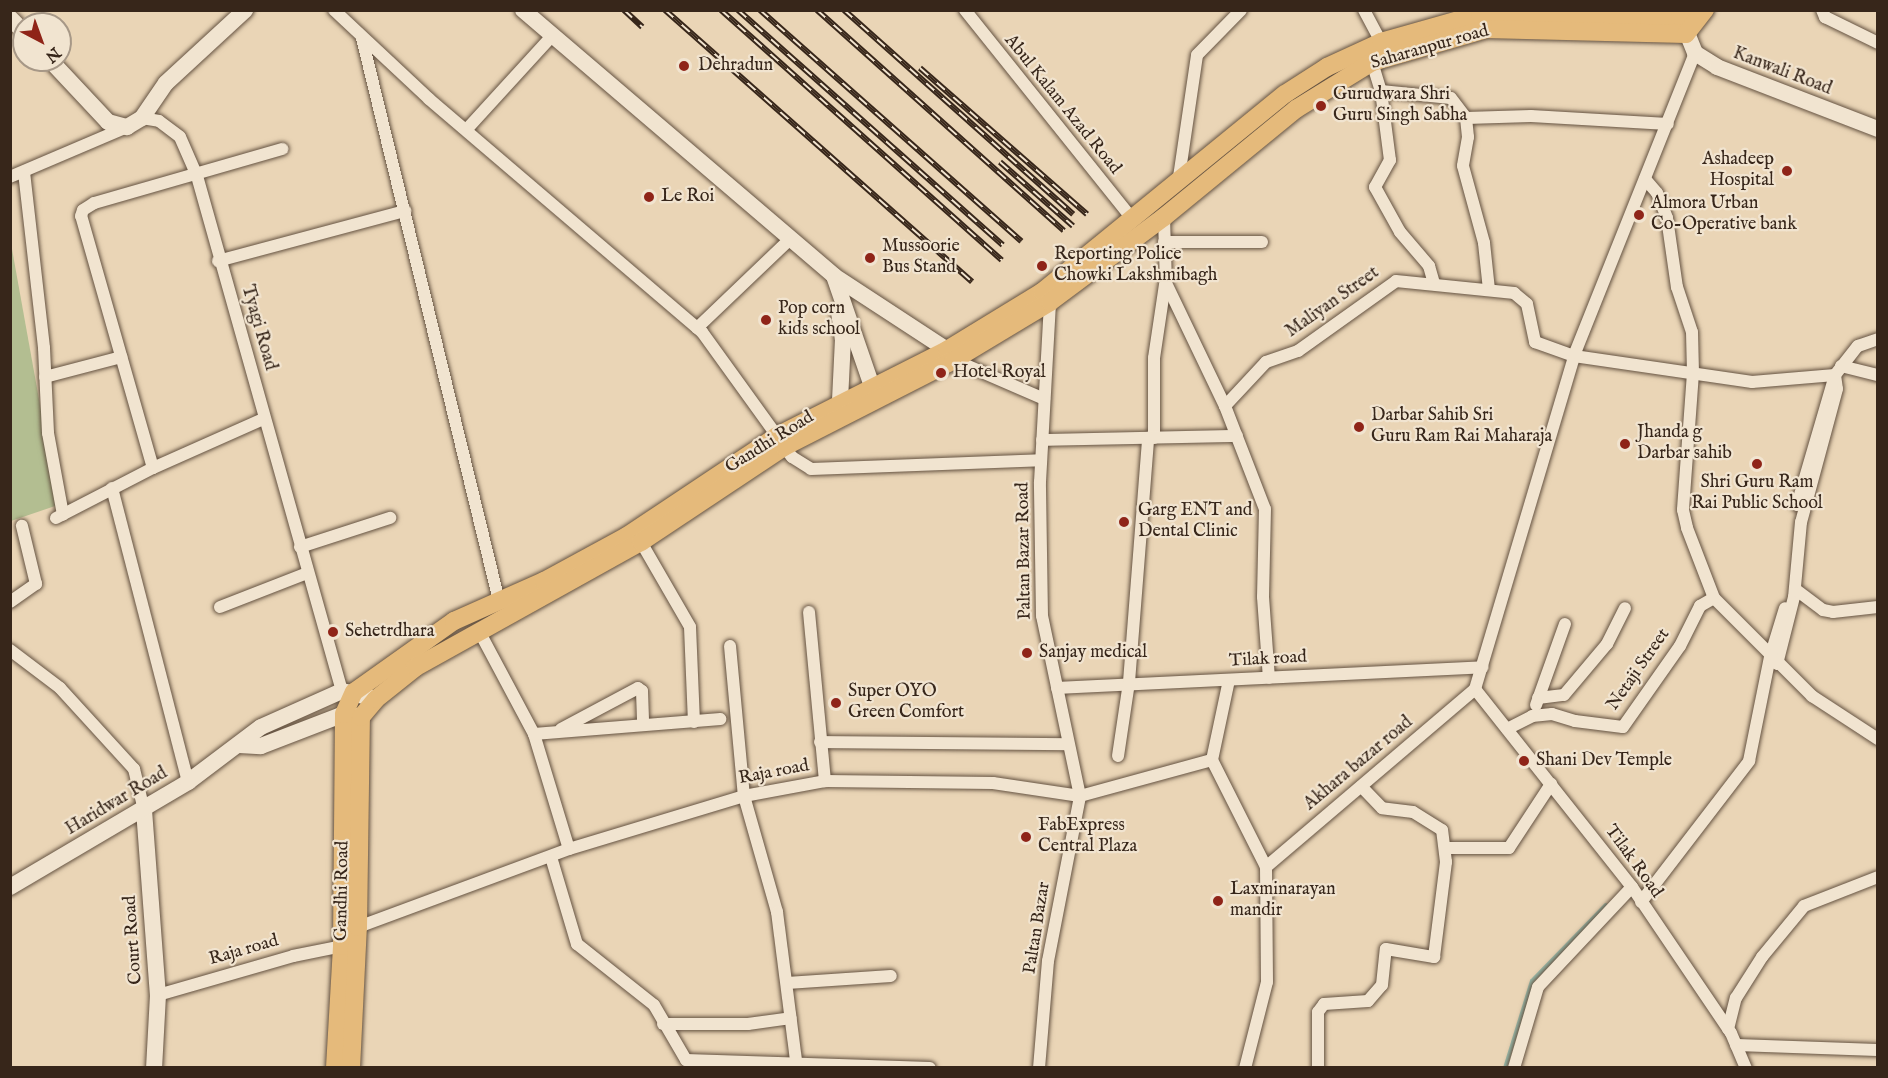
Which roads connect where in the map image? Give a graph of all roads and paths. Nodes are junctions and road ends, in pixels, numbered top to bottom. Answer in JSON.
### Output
{"nodes":[{"id":1,"x":245,"y":10,"type":"edge"},
{"id":2,"x":334,"y":10,"type":"edge"},
{"id":3,"x":523,"y":10,"type":"edge"},
{"id":4,"x":965,"y":10,"type":"edge"},
{"id":5,"x":1241,"y":10,"type":"edge"},
{"id":6,"x":1364,"y":10,"type":"edge"},
{"id":7,"x":1705,"y":10,"type":"edge"},
{"id":8,"x":1822,"y":10,"type":"edge"},
{"id":9,"x":1542,"y":13,"type":"edge"},
{"id":10,"x":1684,"y":21,"type":"edge"},
{"id":11,"x":552,"y":36,"type":"junction"},
{"id":12,"x":362,"y":38,"type":"junction"},
{"id":13,"x":1381,"y":42,"type":"junction"},
{"id":14,"x":1878,"y":43,"type":"edge"},
{"id":15,"x":1695,"y":52,"type":"junction"},
{"id":16,"x":1372,"y":62,"type":"junction"},
{"id":17,"x":61,"y":72,"type":"edge"},
{"id":18,"x":1381,"y":91,"type":"junction"},
{"id":19,"x":142,"y":118,"type":"junction"},
{"id":20,"x":1466,"y":118,"type":"junction"},
{"id":21,"x":1668,"y":124,"type":"junction"},
{"id":22,"x":127,"y":127,"type":"junction"},
{"id":23,"x":467,"y":129,"type":"junction"},
{"id":24,"x":1878,"y":129,"type":"edge"},
{"id":25,"x":282,"y":148,"type":"dead end"},
{"id":26,"x":24,"y":172,"type":"junction"},
{"id":27,"x":197,"y":176,"type":"junction"},
{"id":28,"x":10,"y":177,"type":"edge"},
{"id":29,"x":1645,"y":179,"type":"junction"},
{"id":30,"x":1182,"y":192,"type":"junction"},
{"id":31,"x":405,"y":211,"type":"junction"},
{"id":32,"x":1164,"y":217,"type":"junction"},
{"id":33,"x":1133,"y":220,"type":"junction"},
{"id":34,"x":790,"y":238,"type":"junction"},
{"id":35,"x":1164,"y":242,"type":"junction"},
{"id":36,"x":1262,"y":242,"type":"dead end"},
{"id":37,"x":218,"y":261,"type":"junction"},
{"id":38,"x":834,"y":276,"type":"junction"},
{"id":39,"x":1166,"y":283,"type":"junction"},
{"id":40,"x":1434,"y":284,"type":"junction"},
{"id":41,"x":1489,"y":290,"type":"junction"},
{"id":42,"x":1050,"y":302,"type":"junction"},
{"id":43,"x":697,"y":328,"type":"junction"},
{"id":44,"x":1878,"y":339,"type":"edge"},
{"id":45,"x":950,"y":355,"type":"junction"},
{"id":46,"x":121,"y":357,"type":"junction"},
{"id":47,"x":1574,"y":357,"type":"junction"},
{"id":48,"x":1838,"y":370,"type":"junction"},
{"id":49,"x":1693,"y":373,"type":"junction"},
{"id":50,"x":1878,"y":375,"type":"edge"},
{"id":51,"x":45,"y":377,"type":"junction"},
{"id":52,"x":875,"y":392,"type":"junction"},
{"id":53,"x":1044,"y":399,"type":"junction"},
{"id":54,"x":840,"y":401,"type":"junction"},
{"id":55,"x":1225,"y":406,"type":"junction"},
{"id":56,"x":263,"y":419,"type":"junction"},
{"id":57,"x":1237,"y":436,"type":"junction"},
{"id":58,"x":1151,"y":438,"type":"junction"},
{"id":59,"x":1042,"y":440,"type":"junction"},
{"id":60,"x":781,"y":442,"type":"junction"},
{"id":61,"x":1041,"y":460,"type":"junction"},
{"id":62,"x":153,"y":468,"type":"junction"},
{"id":63,"x":112,"y":489,"type":"junction"},
{"id":64,"x":390,"y":518,"type":"dead end"},
{"id":65,"x":22,"y":526,"type":"dead end"},
{"id":66,"x":641,"y":542,"type":"junction"},
{"id":67,"x":300,"y":547,"type":"junction"},
{"id":68,"x":307,"y":573,"type":"junction"},
{"id":69,"x":1795,"y":589,"type":"junction"},
{"id":70,"x":1714,"y":598,"type":"junction"},
{"id":71,"x":499,"y":601,"type":"junction"},
{"id":72,"x":10,"y":602,"type":"edge"},
{"id":73,"x":220,"y":607,"type":"dead end"},
{"id":74,"x":1878,"y":607,"type":"edge"},
{"id":75,"x":1625,"y":608,"type":"dead end"},
{"id":76,"x":809,"y":612,"type":"dead end"},
{"id":77,"x":1565,"y":624,"type":"dead end"},
{"id":78,"x":479,"y":631,"type":"junction"},
{"id":79,"x":730,"y":646,"type":"dead end"},
{"id":80,"x":10,"y":650,"type":"edge"},
{"id":81,"x":1773,"y":660,"type":"junction"},
{"id":82,"x":1482,"y":668,"type":"junction"},
{"id":83,"x":1269,"y":678,"type":"junction"},
{"id":84,"x":1228,"y":680,"type":"junction"},
{"id":85,"x":1129,"y":682,"type":"junction"},
{"id":86,"x":1057,"y":688,"type":"junction"},
{"id":87,"x":1475,"y":689,"type":"junction"},
{"id":88,"x":348,"y":692,"type":"junction"},
{"id":89,"x":1538,"y":698,"type":"junction"},
{"id":90,"x":376,"y":699,"type":"junction"},
{"id":91,"x":353,"y":716,"type":"junction"},
{"id":92,"x":1532,"y":716,"type":"junction"},
{"id":93,"x":720,"y":719,"type":"dead end"},
{"id":94,"x":694,"y":722,"type":"junction"},
{"id":95,"x":643,"y":725,"type":"junction"},
{"id":96,"x":1507,"y":729,"type":"junction"},
{"id":97,"x":555,"y":732,"type":"junction"},
{"id":98,"x":534,"y":734,"type":"junction"},
{"id":99,"x":1878,"y":739,"type":"edge"},
{"id":100,"x":820,"y":742,"type":"junction"},
{"id":101,"x":1066,"y":744,"type":"junction"},
{"id":102,"x":239,"y":745,"type":"junction"},
{"id":103,"x":1118,"y":756,"type":"dead end"},
{"id":104,"x":1212,"y":760,"type":"junction"},
{"id":105,"x":825,"y":781,"type":"junction"},
{"id":106,"x":188,"y":782,"type":"junction"},
{"id":107,"x":1551,"y":784,"type":"junction"},
{"id":108,"x":1361,"y":786,"type":"junction"},
{"id":109,"x":744,"y":796,"type":"junction"},
{"id":110,"x":1080,"y":796,"type":"junction"},
{"id":111,"x":144,"y":810,"type":"junction"},
{"id":112,"x":1445,"y":848,"type":"junction"},
{"id":113,"x":568,"y":849,"type":"junction"},
{"id":114,"x":551,"y":857,"type":"junction"},
{"id":115,"x":1266,"y":867,"type":"junction"},
{"id":116,"x":1878,"y":877,"type":"edge"},
{"id":117,"x":10,"y":887,"type":"edge"},
{"id":118,"x":1632,"y":887,"type":"junction"},
{"id":119,"x":1644,"y":906,"type":"junction"},
{"id":120,"x":358,"y":927,"type":"junction"},
{"id":121,"x":342,"y":946,"type":"junction"},
{"id":122,"x":891,"y":976,"type":"dead end"},
{"id":123,"x":787,"y":983,"type":"junction"},
{"id":124,"x":158,"y":996,"type":"junction"},
{"id":125,"x":791,"y":1018,"type":"junction"},
{"id":126,"x":663,"y":1024,"type":"junction"},
{"id":127,"x":1728,"y":1029,"type":"junction"},
{"id":128,"x":1736,"y":1045,"type":"junction"},
{"id":129,"x":1878,"y":1050,"type":"edge"},
{"id":130,"x":797,"y":1066,"type":"edge"},
{"id":131,"x":154,"y":1068,"type":"edge"},
{"id":132,"x":335,"y":1068,"type":"edge"},
{"id":133,"x":351,"y":1068,"type":"edge"},
{"id":134,"x":930,"y":1068,"type":"edge"},
{"id":135,"x":1039,"y":1068,"type":"edge"},
{"id":136,"x":1245,"y":1068,"type":"edge"},
{"id":137,"x":1318,"y":1068,"type":"edge"},
{"id":138,"x":1514,"y":1068,"type":"edge"},
{"id":139,"x":1746,"y":1068,"type":"edge"}],
"edges":[{"from":1,"to":19,"type":"street"},
{"from":2,"to":12,"type":"street"},
{"from":3,"to":11,"type":"street"},
{"from":4,"to":33,"type":"street","name":"Abul Kalam Azad Road"},
{"from":5,"to":30,"type":"street"},
{"from":6,"to":13,"type":"street"},
{"from":7,"to":10,"type":"main road"},
{"from":8,"to":14,"type":"street"},
{"from":9,"to":10,"type":"main road","name":"Saharanpur road"},
{"from":9,"to":13,"type":"main road","name":"Saharanpur road"},
{"from":10,"to":15,"type":"street","name":"Kanwali Road"},
{"from":10,"to":16,"type":"main road","name":"Saharanpur road"},
{"from":11,"to":23,"type":"street"},
{"from":11,"to":34,"type":"street"},
{"from":12,"to":23,"type":"street"},
{"from":12,"to":31,"type":"street"},
{"from":13,"to":30,"type":"main road","name":"Saharanpur road"},
{"from":15,"to":21,"type":"street"},
{"from":15,"to":24,"type":"street","name":"Kanwali Road"},
{"from":16,"to":18,"type":"street"},
{"from":16,"to":30,"type":"main road","name":"Saharanpur road"},
{"from":17,"to":22,"type":"street"},
{"from":18,"to":20,"type":"street"},
{"from":18,"to":40,"type":"street"},
{"from":19,"to":22,"type":"street"},
{"from":19,"to":27,"type":"street","name":"Tyagi Road"},
{"from":20,"to":21,"type":"street"},
{"from":20,"to":41,"type":"street"},
{"from":21,"to":29,"type":"street"},
{"from":22,"to":26,"type":"street"},
{"from":23,"to":43,"type":"street"},
{"from":25,"to":27,"type":"street"},
{"from":26,"to":28,"type":"street"},
{"from":26,"to":51,"type":"street"},
{"from":27,"to":37,"type":"street","name":"Tyagi Road"},
{"from":27,"to":46,"type":"street"},
{"from":29,"to":47,"type":"street"},
{"from":29,"to":49,"type":"street"},
{"from":30,"to":32,"type":"main road","name":"Gandhi Road"},
{"from":30,"to":33,"type":"main road","name":"Gandhi Road"},
{"from":31,"to":37,"type":"street"},
{"from":31,"to":71,"type":"street"},
{"from":32,"to":35,"type":"street"},
{"from":32,"to":42,"type":"main road","name":"Gandhi Road"},
{"from":33,"to":45,"type":"main road","name":"Gandhi Road"},
{"from":34,"to":38,"type":"street"},
{"from":34,"to":43,"type":"street"},
{"from":35,"to":36,"type":"street"},
{"from":35,"to":39,"type":"street"},
{"from":37,"to":56,"type":"street","name":"Tyagi Road"},
{"from":38,"to":45,"type":"street"},
{"from":38,"to":52,"type":"street"},
{"from":38,"to":54,"type":"street"},
{"from":39,"to":55,"type":"street"},
{"from":39,"to":58,"type":"street"},
{"from":40,"to":41,"type":"street","name":"Maliyan Street"},
{"from":40,"to":55,"type":"street","name":"Maliyan Street"},
{"from":41,"to":47,"type":"street","name":"Maliyan Street"},
{"from":42,"to":45,"type":"main road","name":"Gandhi Road"},
{"from":42,"to":53,"type":"street","name":"Paltan Bazar Road"},
{"from":43,"to":60,"type":"street"},
{"from":44,"to":48,"type":"street"},
{"from":45,"to":52,"type":"main road","name":"Gandhi Road"},
{"from":45,"to":53,"type":"street"},
{"from":46,"to":51,"type":"street"},
{"from":46,"to":62,"type":"street"},
{"from":47,"to":49,"type":"street"},
{"from":47,"to":82,"type":"street"},
{"from":48,"to":49,"type":"street"},
{"from":48,"to":50,"type":"street"},
{"from":48,"to":69,"type":"street"},
{"from":48,"to":81,"type":"street"},
{"from":49,"to":70,"type":"street"},
{"from":51,"to":63,"type":"street"},
{"from":52,"to":54,"type":"main road","name":"Gandhi Road"},
{"from":52,"to":60,"type":"main road","name":"Gandhi Road"},
{"from":53,"to":59,"type":"street","name":"Paltan Bazar Road"},
{"from":54,"to":60,"type":"main road","name":"Gandhi Road"},
{"from":55,"to":57,"type":"street"},
{"from":56,"to":62,"type":"street"},
{"from":56,"to":67,"type":"street","name":"Tyagi Road"},
{"from":57,"to":58,"type":"street"},
{"from":57,"to":83,"type":"street"},
{"from":58,"to":59,"type":"street"},
{"from":58,"to":85,"type":"street"},
{"from":59,"to":61,"type":"street","name":"Paltan Bazar Road"},
{"from":60,"to":61,"type":"street"},
{"from":60,"to":66,"type":"main road","name":"Gandhi Road"},
{"from":60,"to":71,"type":"main road","name":"Gandhi Road"},
{"from":61,"to":86,"type":"street","name":"Paltan Bazar Road"},
{"from":62,"to":63,"type":"street"},
{"from":63,"to":106,"type":"street"},
{"from":64,"to":67,"type":"street"},
{"from":65,"to":72,"type":"street"},
{"from":66,"to":78,"type":"main road","name":"Gandhi Road"},
{"from":66,"to":94,"type":"street"},
{"from":67,"to":68,"type":"street","name":"Tyagi Road"},
{"from":68,"to":73,"type":"street"},
{"from":68,"to":88,"type":"street","name":"Tyagi Road"},
{"from":69,"to":74,"type":"street"},
{"from":69,"to":81,"type":"street"},
{"from":70,"to":81,"type":"street"},
{"from":70,"to":92,"type":"street","name":"Netaji Street"},
{"from":71,"to":88,"type":"main road","name":"Gandhi Road"},
{"from":75,"to":89,"type":"street"},
{"from":76,"to":100,"type":"street"},
{"from":77,"to":89,"type":"street"},
{"from":78,"to":90,"type":"main road","name":"Gandhi Road"},
{"from":78,"to":98,"type":"street"},
{"from":79,"to":109,"type":"street"},
{"from":80,"to":111,"type":"street"},
{"from":81,"to":99,"type":"street"},
{"from":81,"to":119,"type":"street"},
{"from":82,"to":83,"type":"street","name":"Tilak road"},
{"from":82,"to":87,"type":"street"},
{"from":83,"to":84,"type":"street","name":"Tilak road"},
{"from":84,"to":85,"type":"street","name":"Tilak road"},
{"from":84,"to":104,"type":"street"},
{"from":85,"to":86,"type":"street","name":"Tilak road"},
{"from":85,"to":103,"type":"street"},
{"from":86,"to":101,"type":"street","name":"Paltan Bazar Road"},
{"from":87,"to":96,"type":"street","name":"Tilak Road"},
{"from":87,"to":108,"type":"street","name":"Akhara bazar road"},
{"from":88,"to":90,"type":"street"},
{"from":88,"to":91,"type":"main road"},
{"from":88,"to":102,"type":"street","name":"Haridwar Road"},
{"from":89,"to":92,"type":"street"},
{"from":90,"to":91,"type":"main road","name":"Gandhi Road"},
{"from":91,"to":102,"type":"street"},
{"from":91,"to":120,"type":"main road","name":"Gandhi Road"},
{"from":91,"to":121,"type":"main road","name":"Gandhi Road"},
{"from":92,"to":96,"type":"street","name":"Netaji Street"},
{"from":93,"to":94,"type":"street"},
{"from":94,"to":95,"type":"street"},
{"from":95,"to":97,"type":"street"},
{"from":95,"to":97,"type":"street"},
{"from":96,"to":107,"type":"street","name":"Tilak Road"},
{"from":97,"to":98,"type":"street"},
{"from":98,"to":113,"type":"street"},
{"from":100,"to":101,"type":"street"},
{"from":100,"to":105,"type":"street"},
{"from":101,"to":110,"type":"street","name":"Paltan Bazar Road"},
{"from":102,"to":106,"type":"street","name":"Haridwar Road"},
{"from":104,"to":110,"type":"street","name":"Raja road"},
{"from":104,"to":115,"type":"street"},
{"from":105,"to":109,"type":"street","name":"Raja road"},
{"from":105,"to":110,"type":"street","name":"Raja road"},
{"from":106,"to":111,"type":"street","name":"Haridwar Road"},
{"from":107,"to":112,"type":"street"},
{"from":107,"to":118,"type":"street","name":"Tilak Road"},
{"from":108,"to":112,"type":"street"},
{"from":108,"to":115,"type":"street","name":"Akhara bazar road"},
{"from":109,"to":113,"type":"street","name":"Raja road"},
{"from":109,"to":123,"type":"street"},
{"from":110,"to":135,"type":"street","name":"Paltan Bazar"},
{"from":111,"to":117,"type":"street","name":"Haridwar Road"},
{"from":111,"to":124,"type":"street","name":"Court Road"},
{"from":112,"to":137,"type":"street"},
{"from":113,"to":114,"type":"street","name":"Raja road"},
{"from":114,"to":120,"type":"street","name":"Raja road"},
{"from":114,"to":126,"type":"street"},
{"from":115,"to":136,"type":"street"},
{"from":116,"to":127,"type":"street"},
{"from":118,"to":119,"type":"street","name":"Tilak Road"},
{"from":118,"to":138,"type":"street"},
{"from":119,"to":127,"type":"street","name":"Tilak Road"},
{"from":120,"to":133,"type":"main road","name":"Gandhi Road"},
{"from":121,"to":124,"type":"street","name":"Raja road"},
{"from":121,"to":132,"type":"main road","name":"Gandhi Road"},
{"from":122,"to":123,"type":"street"},
{"from":123,"to":125,"type":"street"},
{"from":124,"to":131,"type":"street","name":"Court Road"},
{"from":125,"to":126,"type":"street"},
{"from":125,"to":130,"type":"street"},
{"from":126,"to":130,"type":"street"},
{"from":127,"to":128,"type":"street","name":"Tilak Road"},
{"from":128,"to":129,"type":"street"},
{"from":128,"to":139,"type":"street","name":"Tilak Road"},
{"from":130,"to":134,"type":"street"}]}
